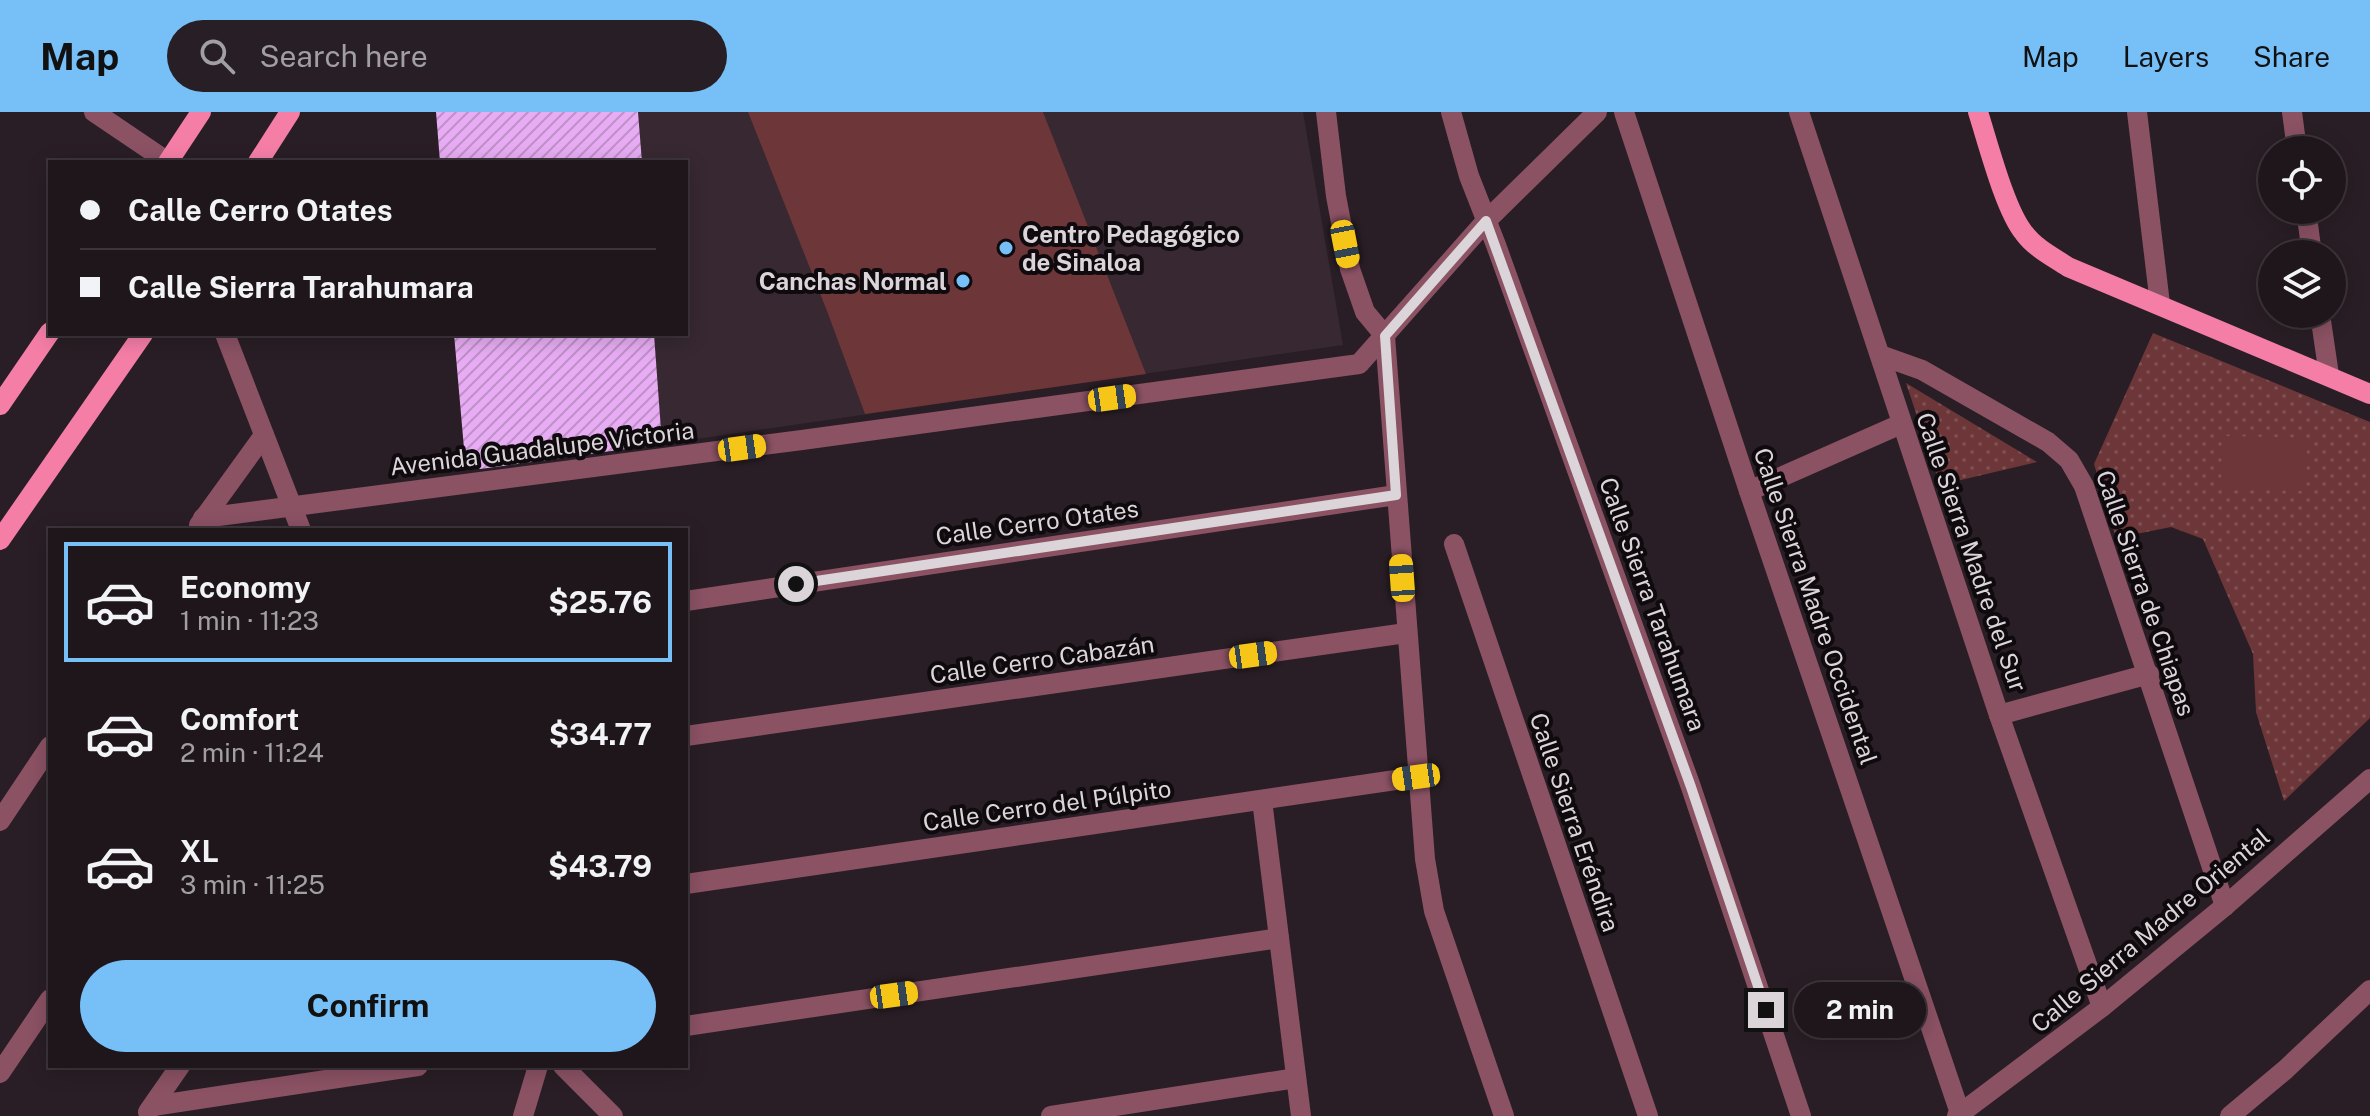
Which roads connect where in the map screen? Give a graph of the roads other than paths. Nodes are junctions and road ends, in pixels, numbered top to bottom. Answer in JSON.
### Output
{"nodes":[{"id":1,"x":94,"y":112,"type":"edge"},
{"id":2,"x":201,"y":112,"type":"edge"},
{"id":3,"x":290,"y":112,"type":"edge"},
{"id":4,"x":1326,"y":112,"type":"edge"},
{"id":5,"x":1451,"y":112,"type":"edge"},
{"id":6,"x":1597,"y":112,"type":"edge"},
{"id":7,"x":1624,"y":112,"type":"edge"},
{"id":8,"x":1799,"y":112,"type":"edge"},
{"id":9,"x":1978,"y":112,"type":"edge"},
{"id":10,"x":2137,"y":112,"type":"edge"},
{"id":11,"x":2292,"y":112,"type":"edge"},
{"id":12,"x":2295,"y":136,"type":"edge"},
{"id":13,"x":165,"y":160,"type":"edge"},
{"id":14,"x":169,"y":160,"type":"edge"},
{"id":15,"x":259,"y":160,"type":"edge"},
{"id":16,"x":1486,"y":221,"type":"junction"},
{"id":17,"x":2160,"y":304,"type":"junction"},
{"id":18,"x":2322,"y":328,"type":"edge"},
{"id":19,"x":48,"y":335,"type":"edge"},
{"id":20,"x":142,"y":336,"type":"edge"},
{"id":21,"x":226,"y":336,"type":"edge"},
{"id":22,"x":1385,"y":336,"type":"junction"},
{"id":23,"x":1880,"y":355,"type":"junction"},
{"id":24,"x":2329,"y":375,"type":"junction"},
{"id":25,"x":2370,"y":394,"type":"edge"},
{"id":26,"x":0,"y":405,"type":"edge"},
{"id":27,"x":1901,"y":424,"type":"junction"},
{"id":28,"x":264,"y":435,"type":"junction"},
{"id":29,"x":1749,"y":491,"type":"junction"},
{"id":30,"x":1396,"y":495,"type":"junction"},
{"id":31,"x":292,"y":507,"type":"junction"},
{"id":32,"x":199,"y":524,"type":"edge"},
{"id":33,"x":300,"y":528,"type":"edge"},
{"id":34,"x":0,"y":540,"type":"edge"},
{"id":35,"x":1454,"y":544,"type":"dead end"},
{"id":36,"x":688,"y":601,"type":"edge"},
{"id":37,"x":1406,"y":633,"type":"junction"},
{"id":38,"x":2149,"y":674,"type":"junction"},
{"id":39,"x":1999,"y":715,"type":"junction"},
{"id":40,"x":688,"y":736,"type":"edge"},
{"id":41,"x":48,"y":749,"type":"edge"},
{"id":42,"x":1416,"y":777,"type":"junction"},
{"id":43,"x":2370,"y":779,"type":"edge"},
{"id":44,"x":1262,"y":800,"type":"junction"},
{"id":45,"x":0,"y":821,"type":"edge"},
{"id":46,"x":688,"y":884,"type":"edge"},
{"id":47,"x":2225,"y":906,"type":"junction"},
{"id":48,"x":1279,"y":938,"type":"junction"},
{"id":49,"x":2370,"y":990,"type":"edge"},
{"id":50,"x":48,"y":1002,"type":"edge"},
{"id":51,"x":2102,"y":1007,"type":"junction"},
{"id":52,"x":688,"y":1026,"type":"edge"},
{"id":53,"x":179,"y":1068,"type":"edge"},
{"id":54,"x":406,"y":1068,"type":"edge"},
{"id":55,"x":537,"y":1068,"type":"edge"},
{"id":56,"x":565,"y":1068,"type":"edge"},
{"id":57,"x":0,"y":1073,"type":"edge"},
{"id":58,"x":1296,"y":1078,"type":"junction"},
{"id":59,"x":149,"y":1111,"type":"edge"},
{"id":60,"x":1960,"y":1115,"type":"edge"},
{"id":61,"x":523,"y":1116,"type":"edge"},
{"id":62,"x":613,"y":1116,"type":"edge"},
{"id":63,"x":1051,"y":1116,"type":"edge"},
{"id":64,"x":1301,"y":1116,"type":"edge"},
{"id":65,"x":1504,"y":1116,"type":"edge"},
{"id":66,"x":1648,"y":1116,"type":"edge"},
{"id":67,"x":1801,"y":1116,"type":"edge"},
{"id":68,"x":2230,"y":1116,"type":"edge"}],
"edges":[{"from":1,"to":13,"type":"street"},
{"from":2,"to":14,"type":"main road"},
{"from":3,"to":15,"type":"main road"},
{"from":4,"to":22,"type":"street"},
{"from":5,"to":16,"type":"street","name":"Calle Sierra Tarahumara"},
{"from":6,"to":16,"type":"street","name":"Avenida Guadalupe Victoria"},
{"from":7,"to":29,"type":"street","name":"Calle Sierra Madre Occidental"},
{"from":8,"to":23,"type":"street","name":"Calle Sierra Madre del Sur"},
{"from":9,"to":17,"type":"main road"},
{"from":10,"to":17,"type":"street"},
{"from":11,"to":12,"type":"street"},
{"from":16,"to":22,"type":"street","name":"Avenida Guadalupe Victoria"},
{"from":16,"to":67,"type":"street","name":"Calle Sierra Tarahumara"},
{"from":17,"to":24,"type":"main road"},
{"from":18,"to":24,"type":"street"},
{"from":19,"to":26,"type":"main road"},
{"from":20,"to":34,"type":"main road"},
{"from":21,"to":28,"type":"street"},
{"from":22,"to":30,"type":"street"},
{"from":22,"to":31,"type":"street","name":"Avenida Guadalupe Victoria"},
{"from":23,"to":27,"type":"street","name":"Calle Sierra Madre del Sur"},
{"from":23,"to":38,"type":"street","name":"Calle Sierra de Chiapas"},
{"from":24,"to":25,"type":"main road"},
{"from":27,"to":29,"type":"street"},
{"from":27,"to":39,"type":"street","name":"Calle Sierra Madre del Sur"},
{"from":28,"to":31,"type":"street"},
{"from":28,"to":32,"type":"street"},
{"from":29,"to":60,"type":"street","name":"Calle Sierra Madre Occidental"},
{"from":30,"to":36,"type":"street","name":"Calle Cerro Otates"},
{"from":30,"to":37,"type":"street"},
{"from":31,"to":32,"type":"street","name":"Avenida Guadalupe Victoria"},
{"from":31,"to":33,"type":"street"},
{"from":35,"to":66,"type":"street","name":"Calle Sierra Eréndira"},
{"from":37,"to":40,"type":"street","name":"Calle Cerro Cabazán"},
{"from":37,"to":42,"type":"street"},
{"from":38,"to":39,"type":"street"},
{"from":38,"to":47,"type":"street","name":"Calle Sierra de Chiapas"},
{"from":39,"to":51,"type":"street","name":"Calle Sierra Madre del Sur"},
{"from":41,"to":45,"type":"street"},
{"from":42,"to":44,"type":"street","name":"Calle Cerro del Púlpito"},
{"from":42,"to":65,"type":"street"},
{"from":43,"to":47,"type":"street","name":"Calle Sierra Madre Oriental"},
{"from":44,"to":46,"type":"street","name":"Calle Cerro del Púlpito"},
{"from":44,"to":48,"type":"street"},
{"from":47,"to":51,"type":"street","name":"Calle Sierra Madre Oriental"},
{"from":48,"to":52,"type":"street"},
{"from":48,"to":58,"type":"street"},
{"from":49,"to":68,"type":"street"},
{"from":50,"to":57,"type":"street"},
{"from":51,"to":60,"type":"street","name":"Calle Sierra Madre Oriental"},
{"from":53,"to":59,"type":"street"},
{"from":54,"to":59,"type":"street"},
{"from":55,"to":61,"type":"street"},
{"from":56,"to":62,"type":"street"},
{"from":58,"to":63,"type":"street"},
{"from":58,"to":64,"type":"street"}]}
